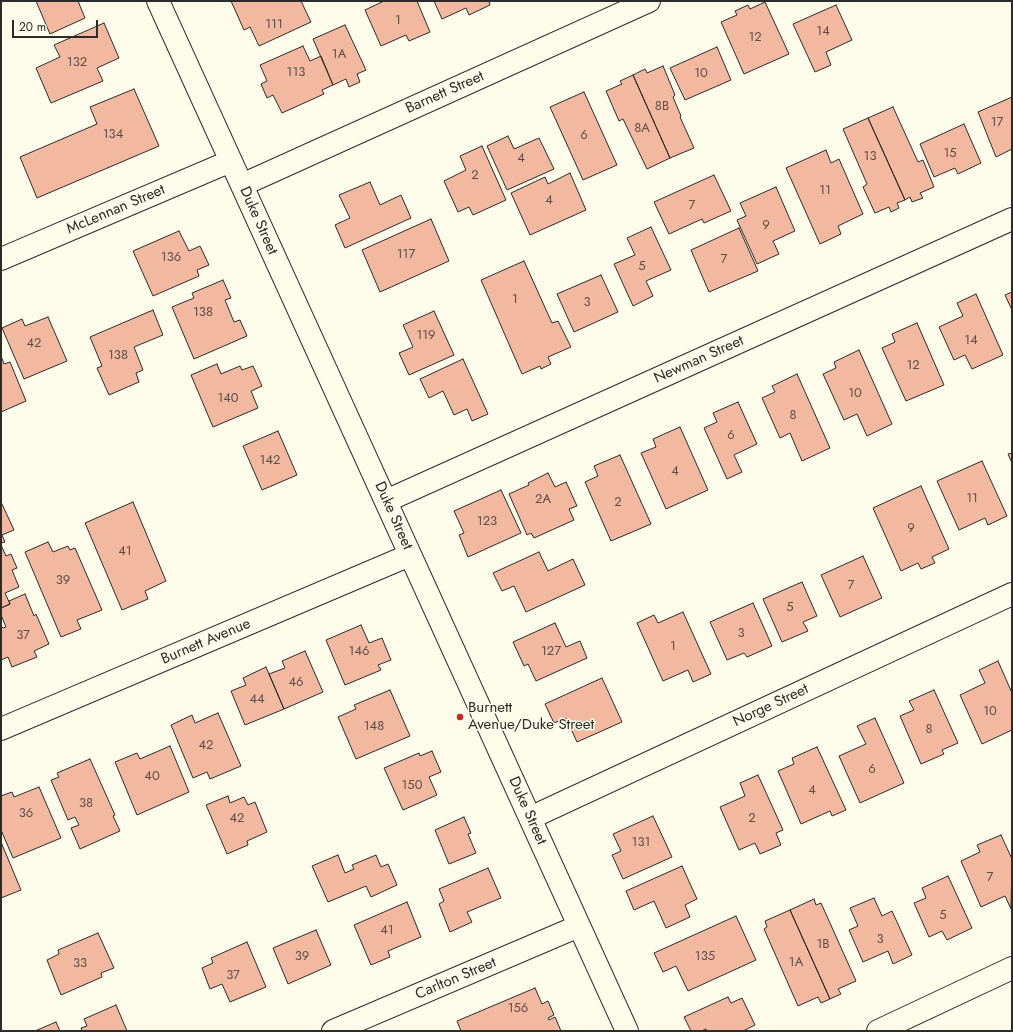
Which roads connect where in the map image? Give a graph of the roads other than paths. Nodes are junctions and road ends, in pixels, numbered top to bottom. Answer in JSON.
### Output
{"nodes":[{"id":1,"x":158,"y":1,"type":"edge"},
{"id":2,"x":649,"y":1,"type":"edge"},
{"id":3,"x":231,"y":161,"type":"junction"},
{"id":4,"x":242,"y":185,"type":"junction"},
{"id":5,"x":1012,"y":219,"type":"edge"},
{"id":6,"x":1,"y":259,"type":"edge"},
{"id":7,"x":386,"y":501,"type":"junction"},
{"id":8,"x":410,"y":555,"type":"junction"},
{"id":9,"x":1012,"y":594,"type":"edge"},
{"id":10,"x":1,"y":729,"type":"edge"},
{"id":11,"x":530,"y":818,"type":"junction"},
{"id":12,"x":579,"y":926,"type":"junction"},
{"id":13,"x":1012,"y":968,"type":"edge"},
{"id":14,"x":332,"y":1031,"type":"edge"},
{"id":15,"x":627,"y":1031,"type":"edge"},
{"id":16,"x":878,"y":1031,"type":"edge"}],
"edges":[{"from":1,"to":3,"type":"street","name":"Duke Street"},
{"from":2,"to":4,"type":"street","name":"Barnett Street"},
{"from":3,"to":4,"type":"street","name":"Duke Street"},
{"from":3,"to":6,"type":"street","name":"McLennan Street"},
{"from":4,"to":7,"type":"street","name":"Duke Street"},
{"from":5,"to":7,"type":"street","name":"Newman Street"},
{"from":7,"to":8,"type":"street","name":"Duke Street"},
{"from":8,"to":10,"type":"street","name":"Burnett Avenue"},
{"from":8,"to":11,"type":"street","name":"Duke Street"},
{"from":9,"to":11,"type":"street","name":"Norge Street"},
{"from":11,"to":12,"type":"street","name":"Duke Street"},
{"from":12,"to":14,"type":"street","name":"Carlton Street"},
{"from":12,"to":15,"type":"street","name":"Duke Street"},
{"from":13,"to":16,"type":"street"}]}
